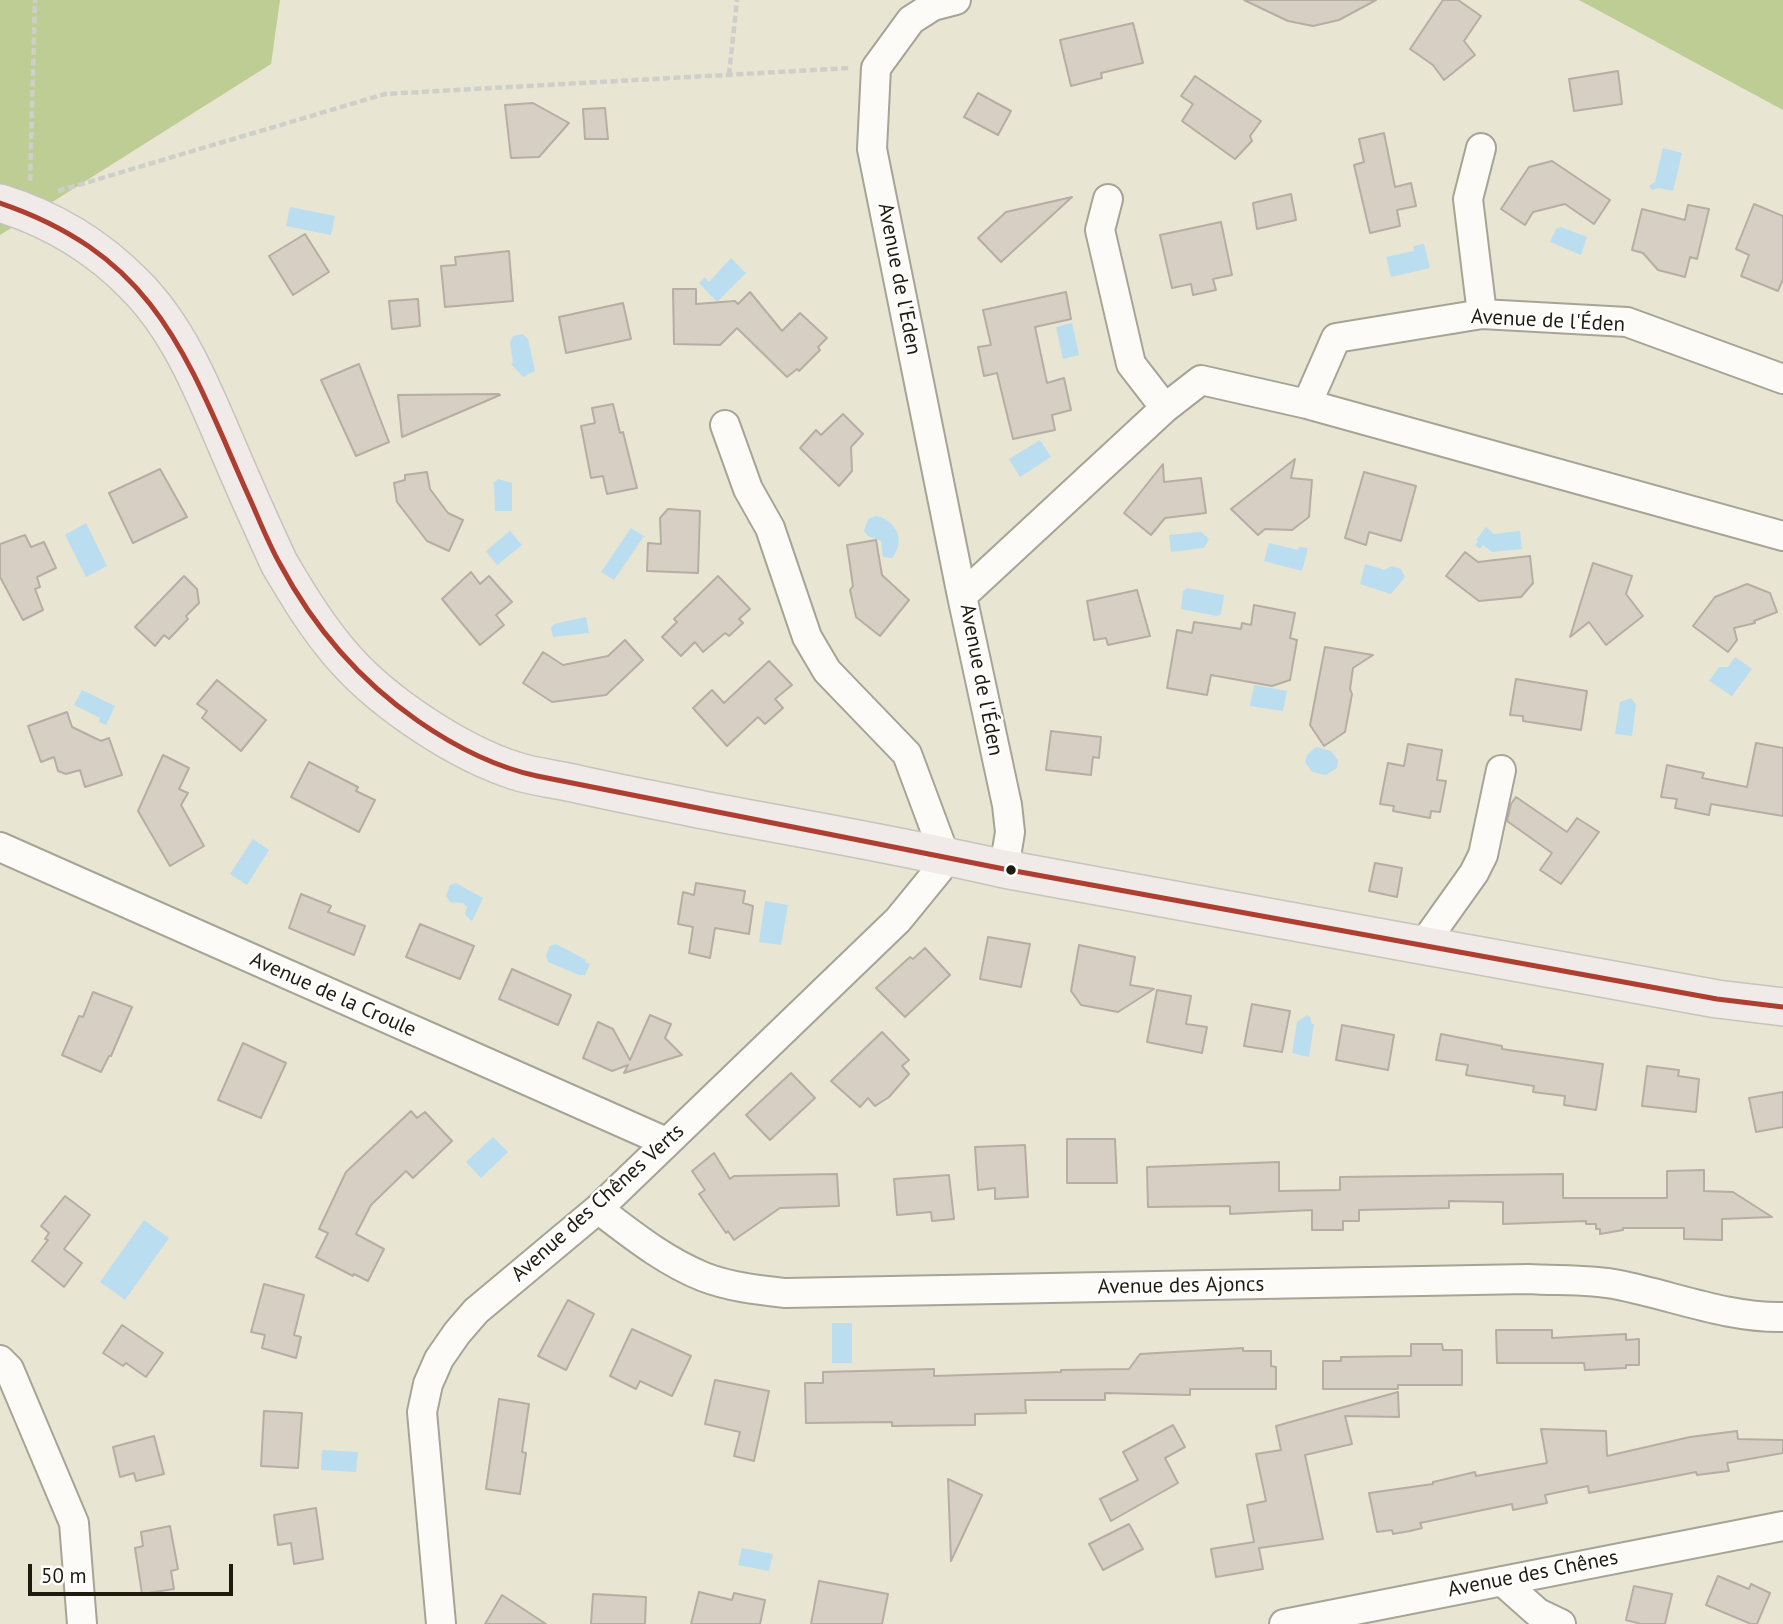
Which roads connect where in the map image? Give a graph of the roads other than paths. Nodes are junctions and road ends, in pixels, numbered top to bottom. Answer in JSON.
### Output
{"nodes":[{"id":1,"x":956,"y":0,"type":"edge"},
{"id":2,"x":1481,"y":148,"type":"dead end"},
{"id":3,"x":20,"y":196,"type":"edge"},
{"id":4,"x":1108,"y":199,"type":"dead end"},
{"id":5,"x":1482,"y":314,"type":"junction"},
{"id":6,"x":1783,"y":379,"type":"edge"},
{"id":7,"x":1307,"y":404,"type":"junction"},
{"id":8,"x":1165,"y":408,"type":"junction"},
{"id":9,"x":724,"y":425,"type":"dead end"},
{"id":10,"x":1783,"y":536,"type":"edge"},
{"id":11,"x":962,"y":596,"type":"junction"},
{"id":12,"x":1501,"y":770,"type":"dead end"},
{"id":13,"x":0,"y":847,"type":"edge"},
{"id":14,"x":945,"y":856,"type":"junction"},
{"id":15,"x":1004,"y":869,"type":"junction"},
{"id":16,"x":1422,"y":946,"type":"junction"},
{"id":17,"x":1783,"y":1007,"type":"edge"},
{"id":18,"x":666,"y":1142,"type":"junction"},
{"id":19,"x":598,"y":1209,"type":"junction"},
{"id":20,"x":1783,"y":1317,"type":"edge"},
{"id":21,"x":0,"y":1360,"type":"edge"},
{"id":22,"x":1783,"y":1526,"type":"edge"},
{"id":23,"x":1502,"y":1581,"type":"junction"},
{"id":24,"x":82,"y":1624,"type":"edge"},
{"id":25,"x":441,"y":1624,"type":"edge"},
{"id":26,"x":1284,"y":1624,"type":"edge"},
{"id":27,"x":1560,"y":1624,"type":"edge"}],
"edges":[{"from":1,"to":11,"type":"street","name":"Avenue de l'Eden"},
{"from":2,"to":5,"type":"street"},
{"from":3,"to":14,"type":"main road"},
{"from":4,"to":8,"type":"street"},
{"from":5,"to":6,"type":"street","name":"Avenue de l'Éden"},
{"from":5,"to":7,"type":"street","name":"Avenue de l'Éden"},
{"from":7,"to":8,"type":"street","name":"Avenue de l'Éden"},
{"from":7,"to":10,"type":"street","name":"Avenue de l'Éden"},
{"from":8,"to":11,"type":"street","name":"Avenue de l'Éden"},
{"from":9,"to":14,"type":"street"},
{"from":11,"to":15,"type":"street","name":"Avenue de l'Éden"},
{"from":12,"to":16,"type":"street"},
{"from":13,"to":18,"type":"street","name":"Avenue de la Croule"},
{"from":14,"to":15,"type":"main road"},
{"from":14,"to":18,"type":"street","name":"Avenue des Chênes Verts"},
{"from":15,"to":16,"type":"main road"},
{"from":16,"to":17,"type":"main road"},
{"from":18,"to":19,"type":"street","name":"Avenue des Chênes Verts"},
{"from":19,"to":20,"type":"street","name":"Avenue des Ajoncs"},
{"from":19,"to":25,"type":"street","name":"Avenue des Chênes Verts"},
{"from":21,"to":24,"type":"street"},
{"from":22,"to":23,"type":"street","name":"Avenue des Chênes"},
{"from":23,"to":26,"type":"street","name":"Avenue des Chênes"},
{"from":23,"to":27,"type":"street"}]}
